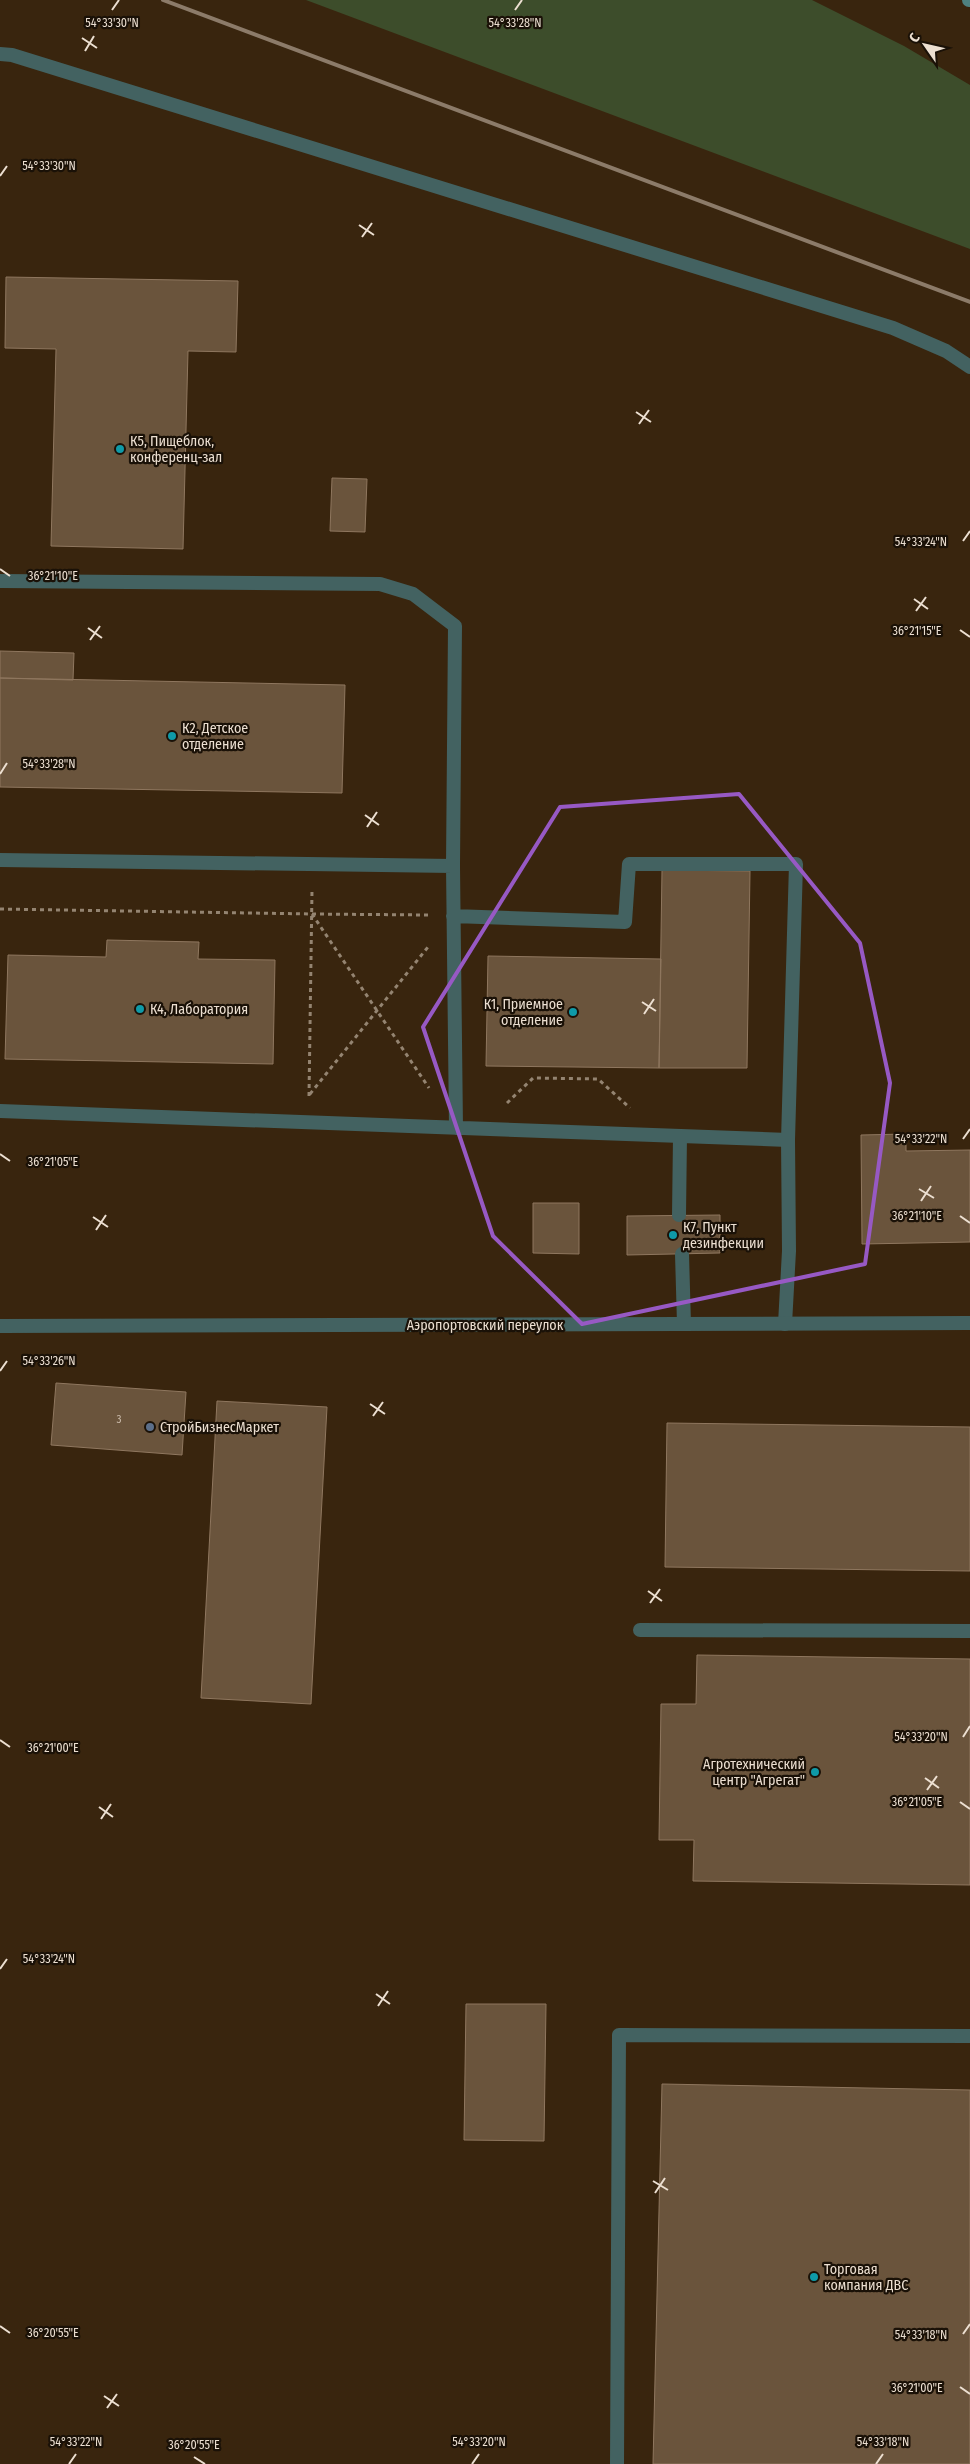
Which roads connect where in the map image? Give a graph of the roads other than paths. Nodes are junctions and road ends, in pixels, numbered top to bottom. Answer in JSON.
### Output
{"nodes":[{"id":1,"x":0,"y":54,"type":"edge"},
{"id":2,"x":970,"y":367,"type":"edge"},
{"id":3,"x":0,"y":581,"type":"edge"},
{"id":4,"x":0,"y":860,"type":"edge"},
{"id":5,"x":453,"y":866,"type":"junction"},
{"id":6,"x":453,"y":916,"type":"junction"},
{"id":7,"x":0,"y":1111,"type":"edge"},
{"id":8,"x":456,"y":1128,"type":"junction"},
{"id":9,"x":680,"y":1136,"type":"junction"},
{"id":10,"x":788,"y":1140,"type":"junction"},
{"id":11,"x":679,"y":1215,"type":"dead end"},
{"id":12,"x":682,"y":1254,"type":"dead end"},
{"id":13,"x":970,"y":1323,"type":"edge"},
{"id":14,"x":684,"y":1324,"type":"junction"},
{"id":15,"x":785,"y":1324,"type":"junction"},
{"id":16,"x":0,"y":1326,"type":"edge"},
{"id":17,"x":640,"y":1630,"type":"dead end"},
{"id":18,"x":970,"y":1631,"type":"edge"},
{"id":19,"x":970,"y":2036,"type":"edge"},
{"id":20,"x":617,"y":2464,"type":"edge"}],
"edges":[{"from":1,"to":2,"type":"street"},
{"from":3,"to":5,"type":"street"},
{"from":4,"to":5,"type":"street"},
{"from":5,"to":6,"type":"street"},
{"from":6,"to":8,"type":"street"},
{"from":6,"to":10,"type":"street"},
{"from":7,"to":8,"type":"street"},
{"from":8,"to":9,"type":"street"},
{"from":9,"to":10,"type":"street"},
{"from":9,"to":11,"type":"street"},
{"from":10,"to":15,"type":"street"},
{"from":12,"to":14,"type":"street"},
{"from":13,"to":15,"type":"street","name":"Аэропортовский переулок"},
{"from":14,"to":15,"type":"street","name":"Аэропортовский переулок"},
{"from":14,"to":16,"type":"street","name":"Аэропортовский переулок"},
{"from":17,"to":18,"type":"street"},
{"from":19,"to":20,"type":"street"}]}
